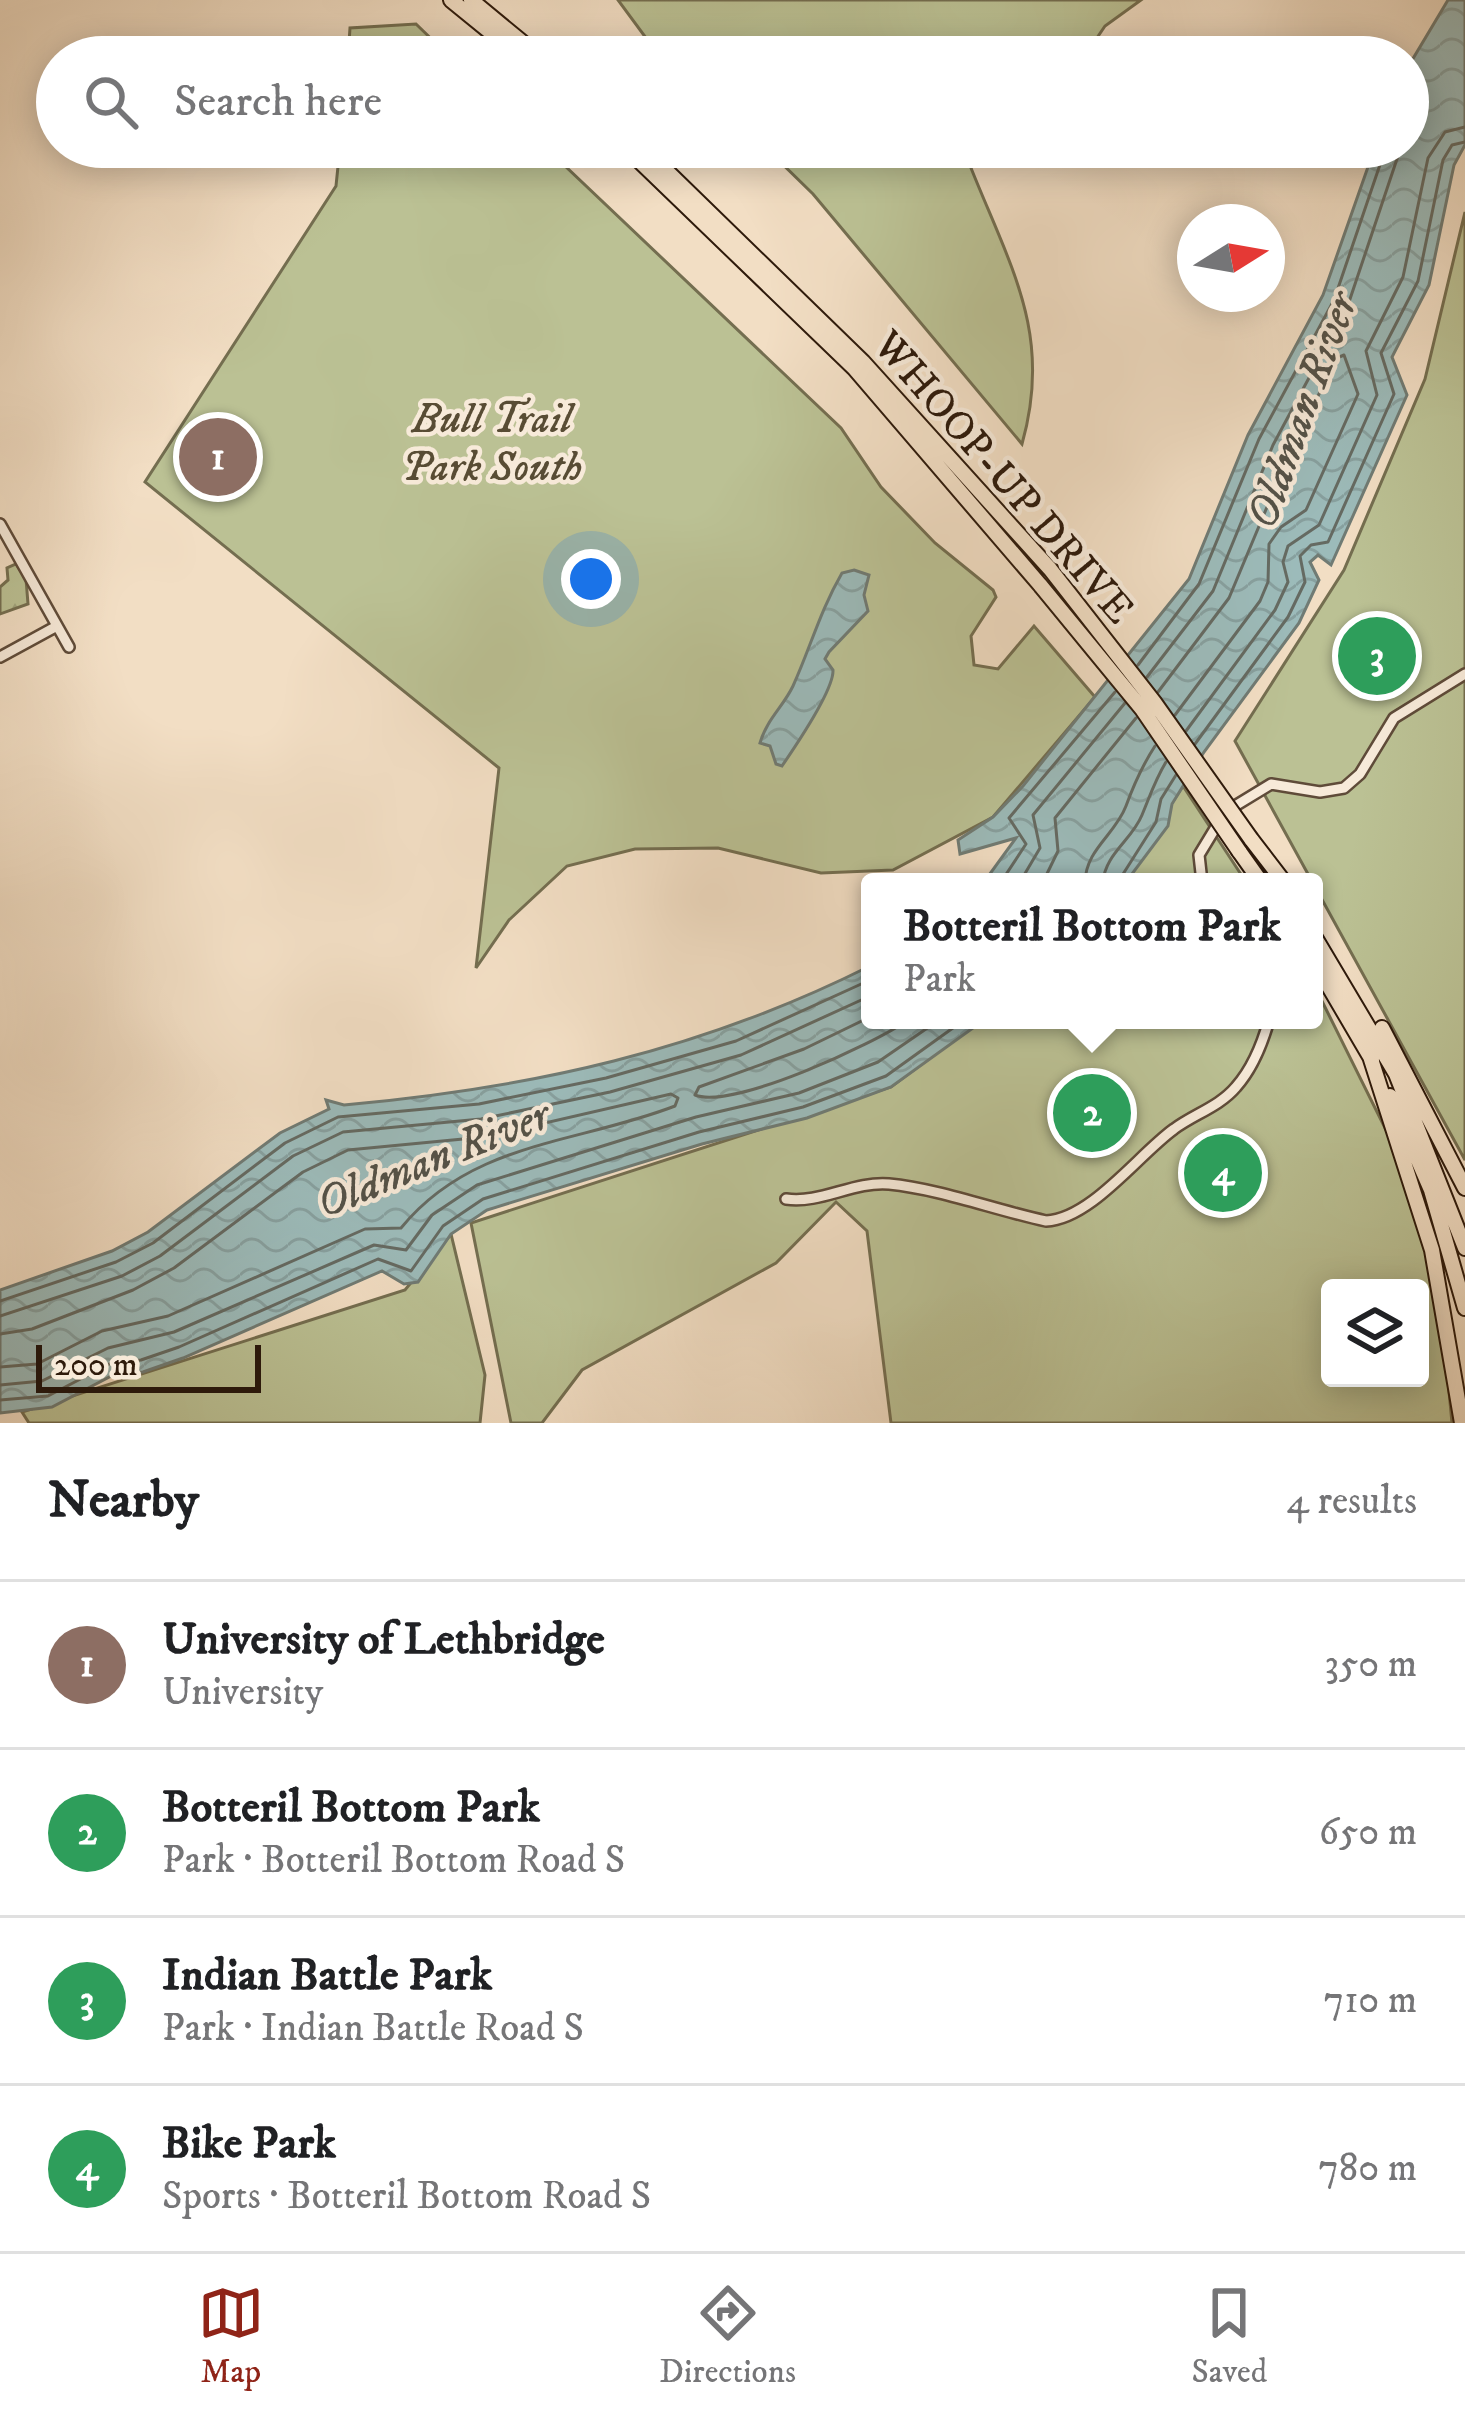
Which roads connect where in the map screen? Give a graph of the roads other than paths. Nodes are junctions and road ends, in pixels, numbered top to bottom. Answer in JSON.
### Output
{"nodes":[{"id":1,"x":451,"y":0,"type":"edge"},
{"id":2,"x":471,"y":0,"type":"edge"},
{"id":3,"x":495,"y":36,"type":"edge"},
{"id":4,"x":515,"y":36,"type":"edge"},
{"id":5,"x":647,"y":168,"type":"edge"},
{"id":6,"x":664,"y":168,"type":"edge"},
{"id":7,"x":0,"y":524,"type":"edge"},
{"id":8,"x":15,"y":550,"type":"junction"},
{"id":9,"x":0,"y":559,"type":"edge"},
{"id":10,"x":57,"y":626,"type":"junction"},
{"id":11,"x":69,"y":647,"type":"dead end"},
{"id":12,"x":0,"y":657,"type":"edge"},
{"id":13,"x":1465,"y":674,"type":"edge"},
{"id":14,"x":1199,"y":873,"type":"edge"},
{"id":15,"x":1255,"y":873,"type":"edge"},
{"id":16,"x":1275,"y":873,"type":"edge"},
{"id":17,"x":1323,"y":938,"type":"edge"},
{"id":18,"x":1323,"y":951,"type":"edge"},
{"id":19,"x":1323,"y":976,"type":"edge"},
{"id":20,"x":1265,"y":1029,"type":"edge"},
{"id":21,"x":1369,"y":1053,"type":"junction"},
{"id":22,"x":1465,"y":1188,"type":"edge"},
{"id":23,"x":787,"y":1199,"type":"dead end"},
{"id":24,"x":1465,"y":1248,"type":"edge"},
{"id":25,"x":1465,"y":1308,"type":"edge"},
{"id":26,"x":1462,"y":1423,"type":"edge"}],
"edges":[{"from":1,"to":3,"type":"highway"},
{"from":2,"to":4,"type":"highway"},
{"from":5,"to":15,"type":"highway","name":"WHOOP-UP DRIVE","bridge":true},
{"from":6,"to":16,"type":"highway","name":"WHOOP-UP DRIVE","bridge":true},
{"from":7,"to":8,"type":"street"},
{"from":8,"to":9,"type":"street"},
{"from":8,"to":10,"type":"street"},
{"from":10,"to":11,"type":"street"},
{"from":10,"to":12,"type":"street"},
{"from":13,"to":14,"type":"street"},
{"from":17,"to":22,"type":"highway"},
{"from":18,"to":24,"type":"highway"},
{"from":19,"to":21,"type":"highway"},
{"from":20,"to":23,"type":"street"},
{"from":21,"to":25,"type":"highway"},
{"from":21,"to":26,"type":"highway"}]}
